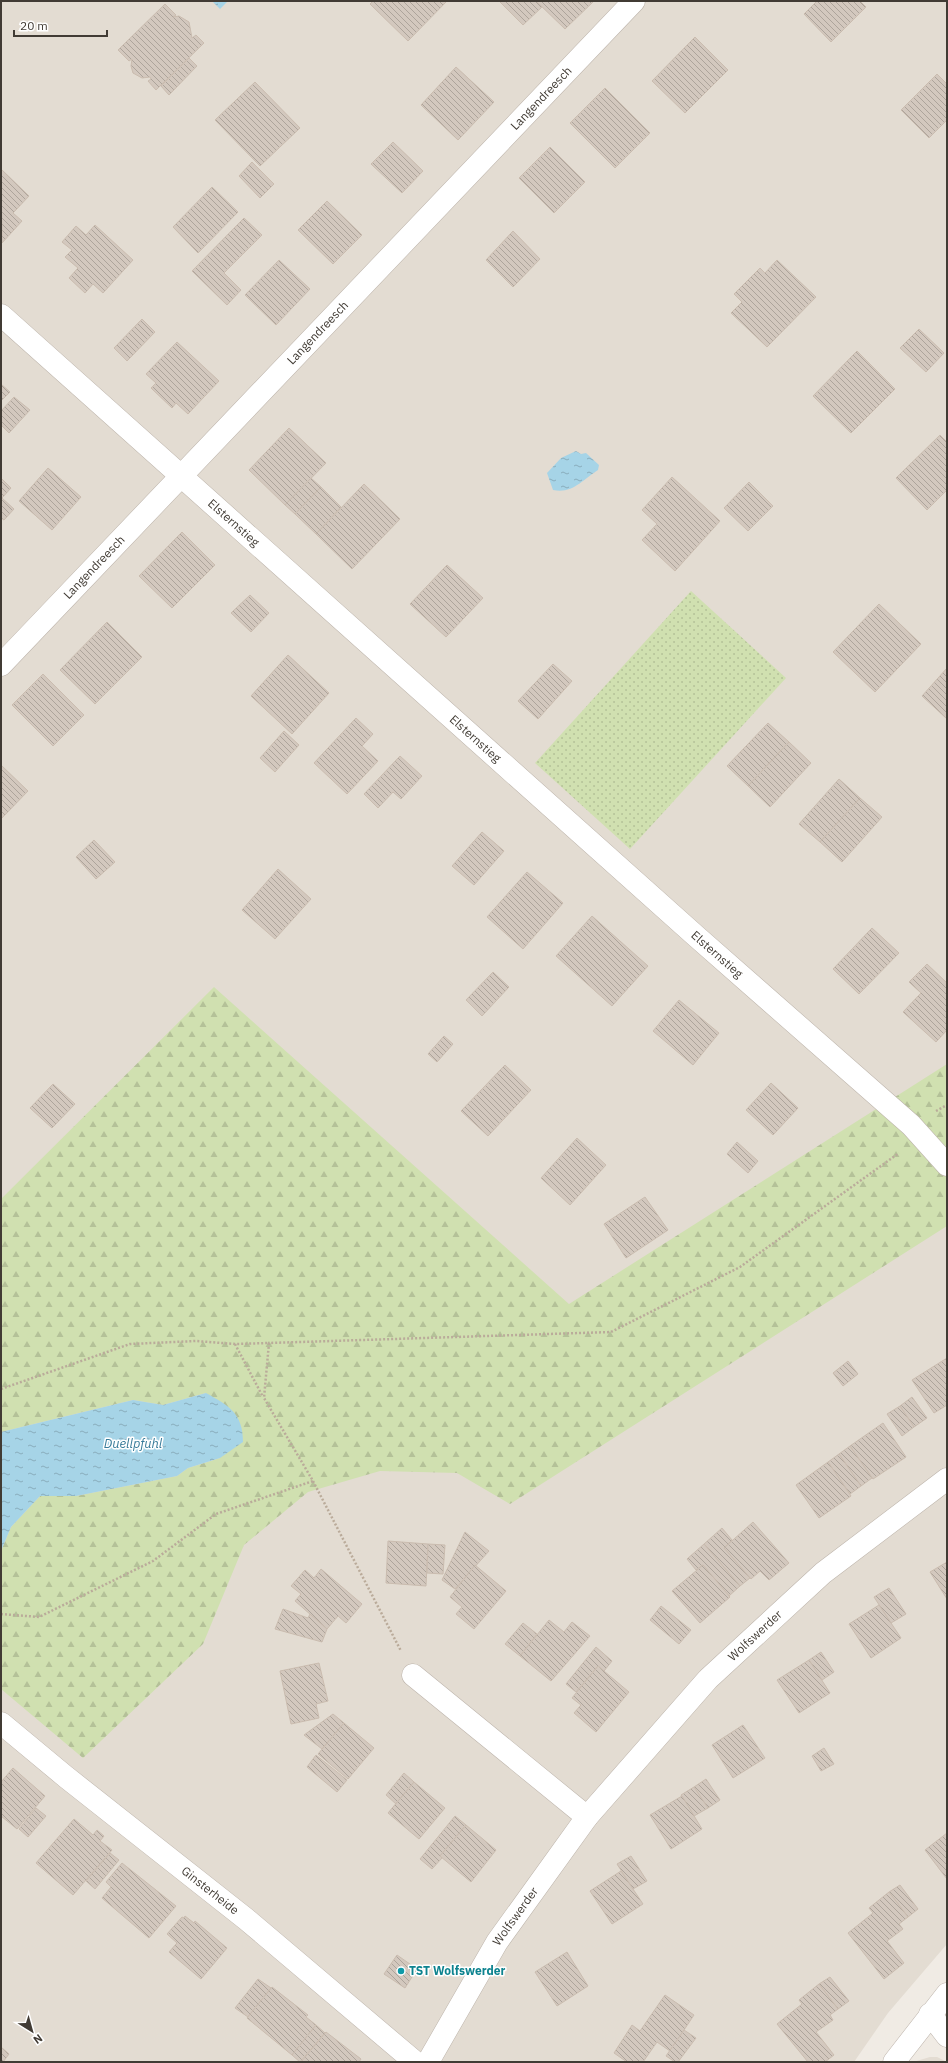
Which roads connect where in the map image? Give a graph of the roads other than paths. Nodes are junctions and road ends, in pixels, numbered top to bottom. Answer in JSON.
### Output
{"nodes":[{"id":1,"x":634,"y":1,"type":"edge"},
{"id":2,"x":1,"y":315,"type":"edge"},
{"id":3,"x":182,"y":476,"type":"junction"},
{"id":4,"x":1,"y":665,"type":"edge"},
{"id":5,"x":947,"y":1165,"type":"edge"},
{"id":6,"x":947,"y":1479,"type":"edge"},
{"id":7,"x":413,"y":1675,"type":"road end"},
{"id":8,"x":1,"y":1723,"type":"edge"},
{"id":9,"x":587,"y":1817,"type":"junction"},
{"id":10,"x":947,"y":1994,"type":"edge"},
{"id":11,"x":930,"y":2014,"type":"junction"},
{"id":12,"x":947,"y":2036,"type":"edge"},
{"id":13,"x":415,"y":2062,"type":"edge"},
{"id":14,"x":428,"y":2062,"type":"edge"},
{"id":15,"x":894,"y":2062,"type":"edge"}],
"edges":[{"from":1,"to":3,"type":"street","name":"Langendreesch"},
{"from":2,"to":3,"type":"street","name":"Elsternstieg"},
{"from":3,"to":4,"type":"street","name":"Langendreesch"},
{"from":3,"to":5,"type":"street","name":"Elsternstieg"},
{"from":6,"to":9,"type":"street","name":"Wolfswerder"},
{"from":7,"to":9,"type":"street"},
{"from":8,"to":13,"type":"street","name":"Ginsterheide"},
{"from":9,"to":14,"type":"street","name":"Wolfswerder"},
{"from":10,"to":11,"type":"street"},
{"from":11,"to":12,"type":"street"},
{"from":11,"to":15,"type":"street"}]}
